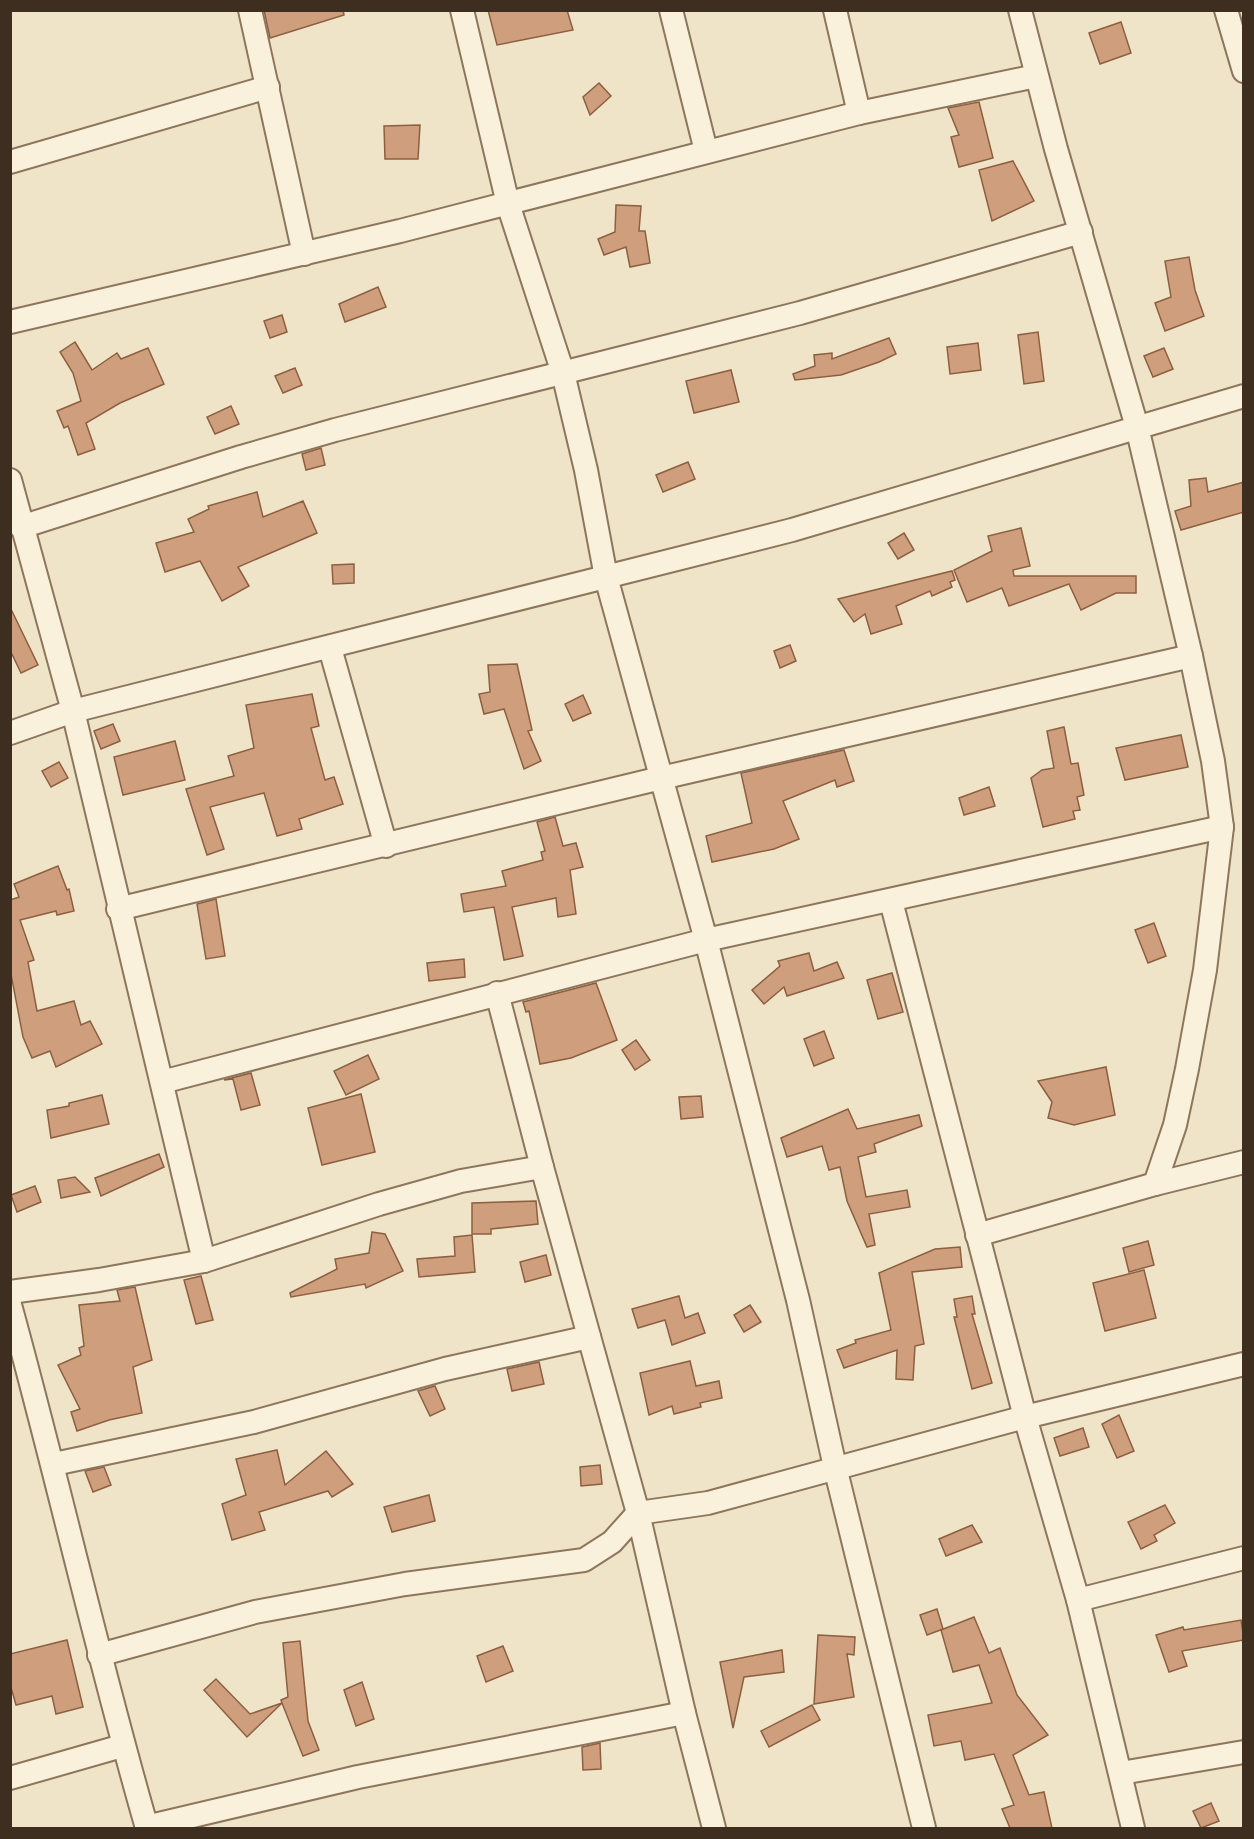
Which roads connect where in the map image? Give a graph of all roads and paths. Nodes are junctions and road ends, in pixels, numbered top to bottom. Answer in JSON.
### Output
{"nodes":[{"id":1,"x":250,"y":10,"type":"edge"},
{"id":2,"x":462,"y":10,"type":"edge"},
{"id":3,"x":671,"y":10,"type":"edge"},
{"id":4,"x":835,"y":10,"type":"edge"},
{"id":5,"x":1020,"y":10,"type":"edge"},
{"id":6,"x":1226,"y":10,"type":"edge"},
{"id":7,"x":1244,"y":71,"type":"edge"},
{"id":8,"x":1036,"y":76,"type":"junction"},
{"id":9,"x":268,"y":87,"type":"junction"},
{"id":10,"x":859,"y":114,"type":"junction"},
{"id":11,"x":706,"y":151,"type":"junction"},
{"id":12,"x":10,"y":162,"type":"edge"},
{"id":13,"x":508,"y":204,"type":"junction"},
{"id":14,"x":1081,"y":232,"type":"junction"},
{"id":15,"x":304,"y":254,"type":"junction"},
{"id":16,"x":10,"y":322,"type":"edge"},
{"id":17,"x":563,"y":373,"type":"junction"},
{"id":18,"x":1244,"y":396,"type":"edge"},
{"id":19,"x":1137,"y":427,"type":"junction"},
{"id":20,"x":10,"y":480,"type":"edge"},
{"id":21,"x":21,"y":527,"type":"junction"},
{"id":22,"x":606,"y":577,"type":"junction"},
{"id":23,"x":330,"y":648,"type":"junction"},
{"id":24,"x":1191,"y":656,"type":"junction"},
{"id":25,"x":73,"y":711,"type":"junction"},
{"id":26,"x":10,"y":733,"type":"edge"},
{"id":27,"x":661,"y":778,"type":"junction"},
{"id":28,"x":1222,"y":827,"type":"junction"},
{"id":29,"x":386,"y":846,"type":"junction"},
{"id":30,"x":891,"y":901,"type":"junction"},
{"id":31,"x":118,"y":909,"type":"junction"},
{"id":32,"x":706,"y":940,"type":"junction"},
{"id":33,"x":497,"y":993,"type":"junction"},
{"id":34,"x":162,"y":1082,"type":"junction"},
{"id":35,"x":1244,"y":1162,"type":"edge"},
{"id":36,"x":542,"y":1167,"type":"junction"},
{"id":37,"x":1155,"y":1184,"type":"junction"},
{"id":38,"x":977,"y":1235,"type":"junction"},
{"id":39,"x":204,"y":1261,"type":"junction"},
{"id":40,"x":10,"y":1292,"type":"edge"},
{"id":41,"x":10,"y":1305,"type":"edge"},
{"id":42,"x":589,"y":1336,"type":"junction"},
{"id":43,"x":1244,"y":1364,"type":"edge"},
{"id":44,"x":1025,"y":1417,"type":"junction"},
{"id":45,"x":54,"y":1464,"type":"junction"},
{"id":46,"x":835,"y":1467,"type":"junction"},
{"id":47,"x":638,"y":1513,"type":"junction"},
{"id":48,"x":1244,"y":1558,"type":"edge"},
{"id":49,"x":1078,"y":1600,"type":"junction"},
{"id":50,"x":99,"y":1655,"type":"junction"},
{"id":51,"x":684,"y":1713,"type":"junction"},
{"id":52,"x":122,"y":1746,"type":"junction"},
{"id":53,"x":1244,"y":1752,"type":"edge"},
{"id":54,"x":1120,"y":1773,"type":"junction"},
{"id":55,"x":10,"y":1778,"type":"edge"},
{"id":56,"x":146,"y":1828,"type":"edge"},
{"id":57,"x":714,"y":1828,"type":"edge"},
{"id":58,"x":924,"y":1828,"type":"edge"},
{"id":59,"x":1133,"y":1828,"type":"edge"}],
"edges":[{"from":1,"to":9,"type":"street"},
{"from":2,"to":13,"type":"street"},
{"from":3,"to":11,"type":"street"},
{"from":4,"to":10,"type":"street"},
{"from":5,"to":8,"type":"street"},
{"from":6,"to":7,"type":"street"},
{"from":8,"to":10,"type":"street"},
{"from":8,"to":14,"type":"street"},
{"from":9,"to":12,"type":"street"},
{"from":9,"to":15,"type":"street"},
{"from":10,"to":11,"type":"street"},
{"from":11,"to":13,"type":"street"},
{"from":13,"to":15,"type":"street"},
{"from":13,"to":17,"type":"street"},
{"from":14,"to":17,"type":"street"},
{"from":14,"to":19,"type":"street"},
{"from":15,"to":16,"type":"street"},
{"from":17,"to":21,"type":"street"},
{"from":17,"to":22,"type":"street"},
{"from":18,"to":19,"type":"street"},
{"from":19,"to":22,"type":"street"},
{"from":19,"to":24,"type":"street"},
{"from":20,"to":21,"type":"street"},
{"from":21,"to":25,"type":"street"},
{"from":22,"to":23,"type":"street"},
{"from":22,"to":27,"type":"street"},
{"from":23,"to":25,"type":"street"},
{"from":23,"to":29,"type":"street"},
{"from":24,"to":27,"type":"street"},
{"from":24,"to":28,"type":"street"},
{"from":25,"to":26,"type":"street"},
{"from":25,"to":31,"type":"street"},
{"from":27,"to":29,"type":"street"},
{"from":27,"to":32,"type":"street"},
{"from":28,"to":30,"type":"street"},
{"from":28,"to":37,"type":"street"},
{"from":29,"to":31,"type":"street"},
{"from":30,"to":32,"type":"street"},
{"from":30,"to":38,"type":"street"},
{"from":31,"to":34,"type":"street"},
{"from":32,"to":33,"type":"street"},
{"from":32,"to":46,"type":"street"},
{"from":33,"to":34,"type":"street"},
{"from":33,"to":36,"type":"street"},
{"from":34,"to":39,"type":"street"},
{"from":35,"to":37,"type":"street"},
{"from":36,"to":39,"type":"street"},
{"from":36,"to":42,"type":"street"},
{"from":37,"to":38,"type":"street"},
{"from":38,"to":44,"type":"street"},
{"from":39,"to":40,"type":"street"},
{"from":41,"to":45,"type":"street"},
{"from":42,"to":45,"type":"street"},
{"from":42,"to":47,"type":"street"},
{"from":43,"to":44,"type":"street"},
{"from":44,"to":46,"type":"street"},
{"from":44,"to":49,"type":"street"},
{"from":45,"to":50,"type":"street"},
{"from":46,"to":47,"type":"street"},
{"from":46,"to":58,"type":"street"},
{"from":47,"to":50,"type":"street"},
{"from":47,"to":51,"type":"street"},
{"from":48,"to":49,"type":"street"},
{"from":49,"to":54,"type":"street"},
{"from":50,"to":52,"type":"street"},
{"from":51,"to":56,"type":"street"},
{"from":51,"to":57,"type":"street"},
{"from":52,"to":55,"type":"street"},
{"from":52,"to":56,"type":"street"},
{"from":53,"to":54,"type":"street"},
{"from":54,"to":59,"type":"street"}]}
